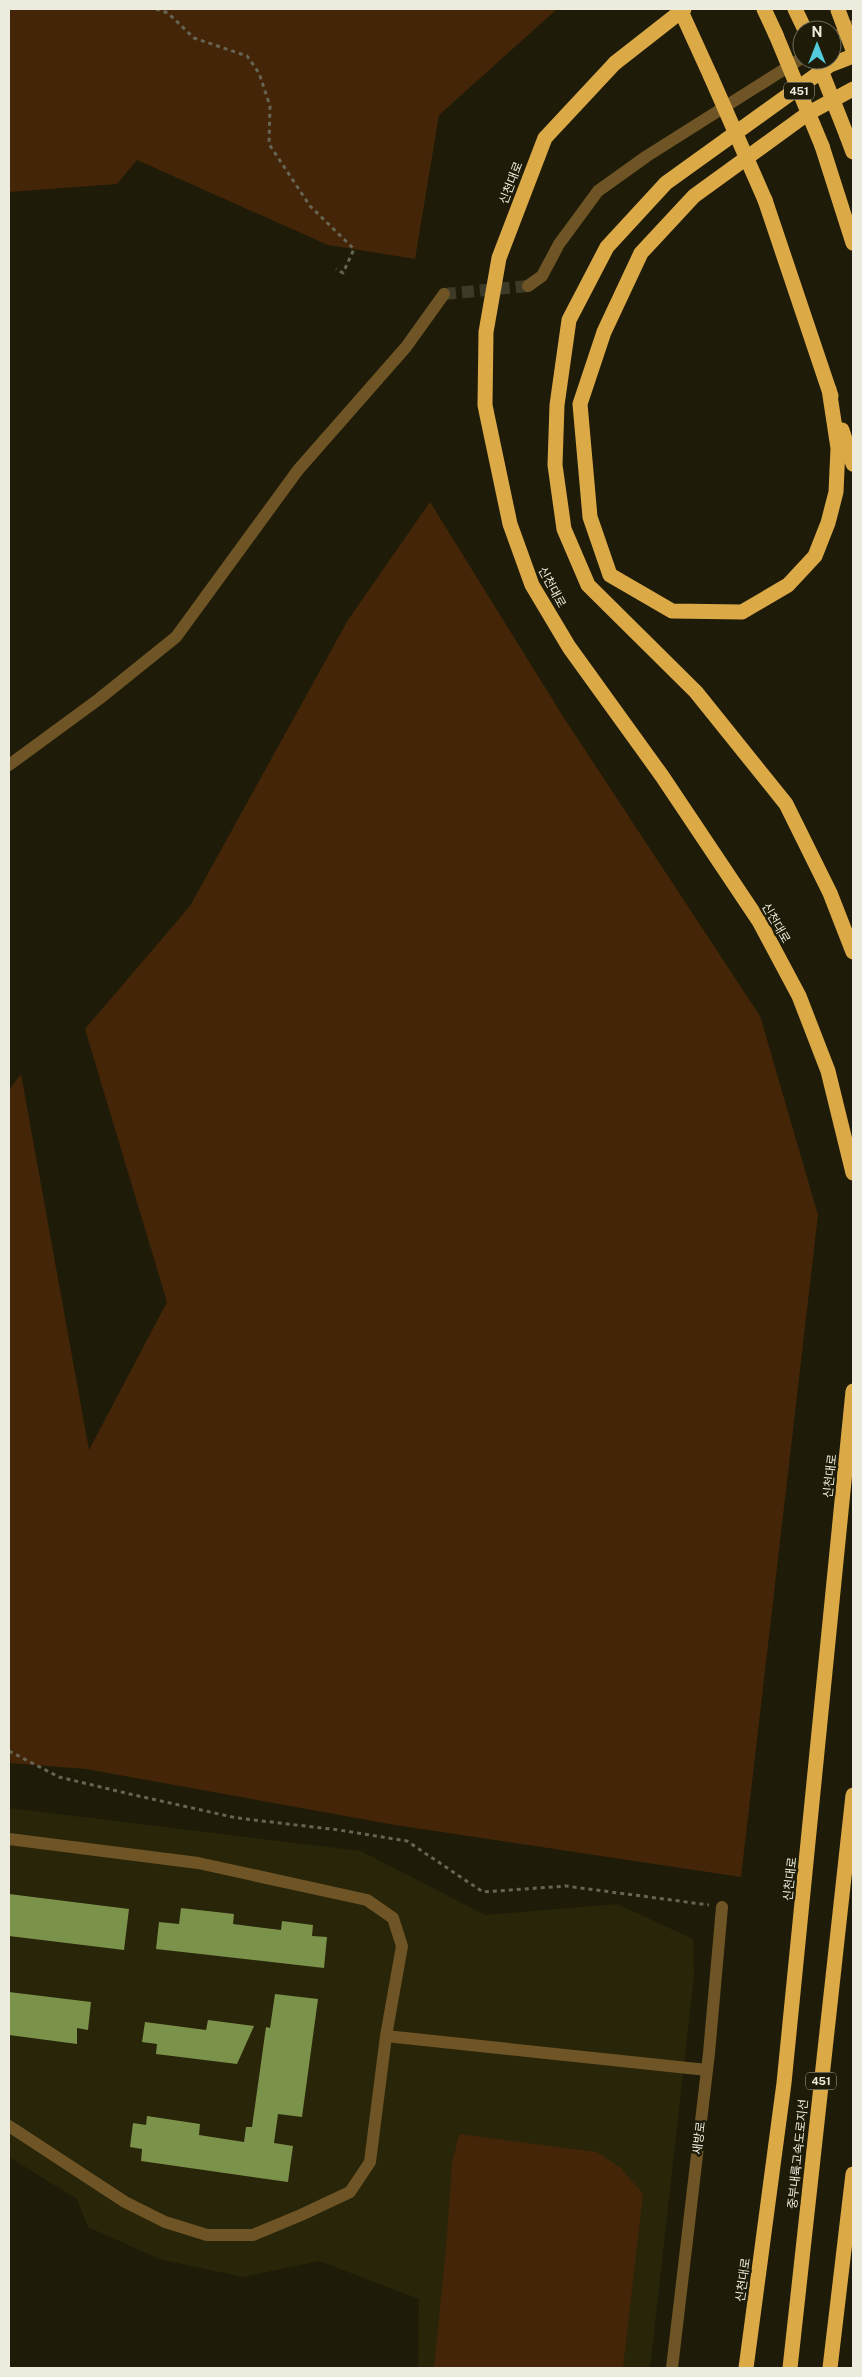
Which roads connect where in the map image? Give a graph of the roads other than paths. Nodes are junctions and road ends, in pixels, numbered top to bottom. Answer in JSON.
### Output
{"nodes":[{"id":1,"x":680,"y":9,"type":"edge"},
{"id":2,"x":684,"y":9,"type":"edge"},
{"id":3,"x":764,"y":9,"type":"edge"},
{"id":4,"x":837,"y":9,"type":"edge"},
{"id":5,"x":853,"y":26,"type":"edge"},
{"id":6,"x":842,"y":33,"type":"edge"},
{"id":7,"x":853,"y":50,"type":"edge"},
{"id":8,"x":853,"y":56,"type":"edge"},
{"id":9,"x":792,"y":64,"type":"edge"},
{"id":10,"x":821,"y":70,"type":"edge"},
{"id":11,"x":853,"y":89,"type":"edge"},
{"id":12,"x":853,"y":152,"type":"edge"},
{"id":13,"x":853,"y":243,"type":"edge"},
{"id":14,"x":528,"y":286,"type":"tunnel mouth"},
{"id":15,"x":444,"y":294,"type":"dead end"},
{"id":16,"x":829,"y":389,"type":"junction"},
{"id":17,"x":853,"y":464,"type":"edge"},
{"id":18,"x":9,"y":765,"type":"edge"},
{"id":19,"x":853,"y":952,"type":"edge"},
{"id":20,"x":853,"y":1173,"type":"edge"},
{"id":21,"x":853,"y":1391,"type":"edge"},
{"id":22,"x":853,"y":1795,"type":"edge"},
{"id":23,"x":9,"y":1839,"type":"edge"},
{"id":24,"x":722,"y":1907,"type":"road end"},
{"id":25,"x":386,"y":2036,"type":"junction"},
{"id":26,"x":707,"y":2070,"type":"junction"},
{"id":27,"x":9,"y":2126,"type":"edge"},
{"id":28,"x":853,"y":2174,"type":"edge"},
{"id":29,"x":672,"y":2368,"type":"edge"},
{"id":30,"x":746,"y":2368,"type":"edge"},
{"id":31,"x":790,"y":2368,"type":"edge"},
{"id":32,"x":830,"y":2368,"type":"edge"}],
"edges":[{"from":1,"to":16,"type":"highway","bridge":true},
{"from":2,"to":20,"type":"highway","name":"신천대로","bridge":true},
{"from":3,"to":13,"type":"highway","number":"451","bridge":true},
{"from":4,"to":7,"type":"highway","bridge":true},
{"from":5,"to":6,"type":"street"},
{"from":8,"to":19,"type":"highway"},
{"from":9,"to":14,"type":"street"},
{"from":10,"to":12,"type":"highway","number":"451","bridge":true},
{"from":11,"to":16,"type":"highway"},
{"from":15,"to":18,"type":"street"},
{"from":16,"to":17,"type":"highway"},
{"from":21,"to":30,"type":"highway","name":"신천대로"},
{"from":22,"to":31,"type":"highway","name":"중부내륙고속도로지선","number":"451"},
{"from":23,"to":25,"type":"street"},
{"from":24,"to":26,"type":"street","name":"새방로"},
{"from":25,"to":26,"type":"street"},
{"from":25,"to":27,"type":"street"},
{"from":26,"to":29,"type":"street","name":"새방로"},
{"from":28,"to":32,"type":"highway"}]}
